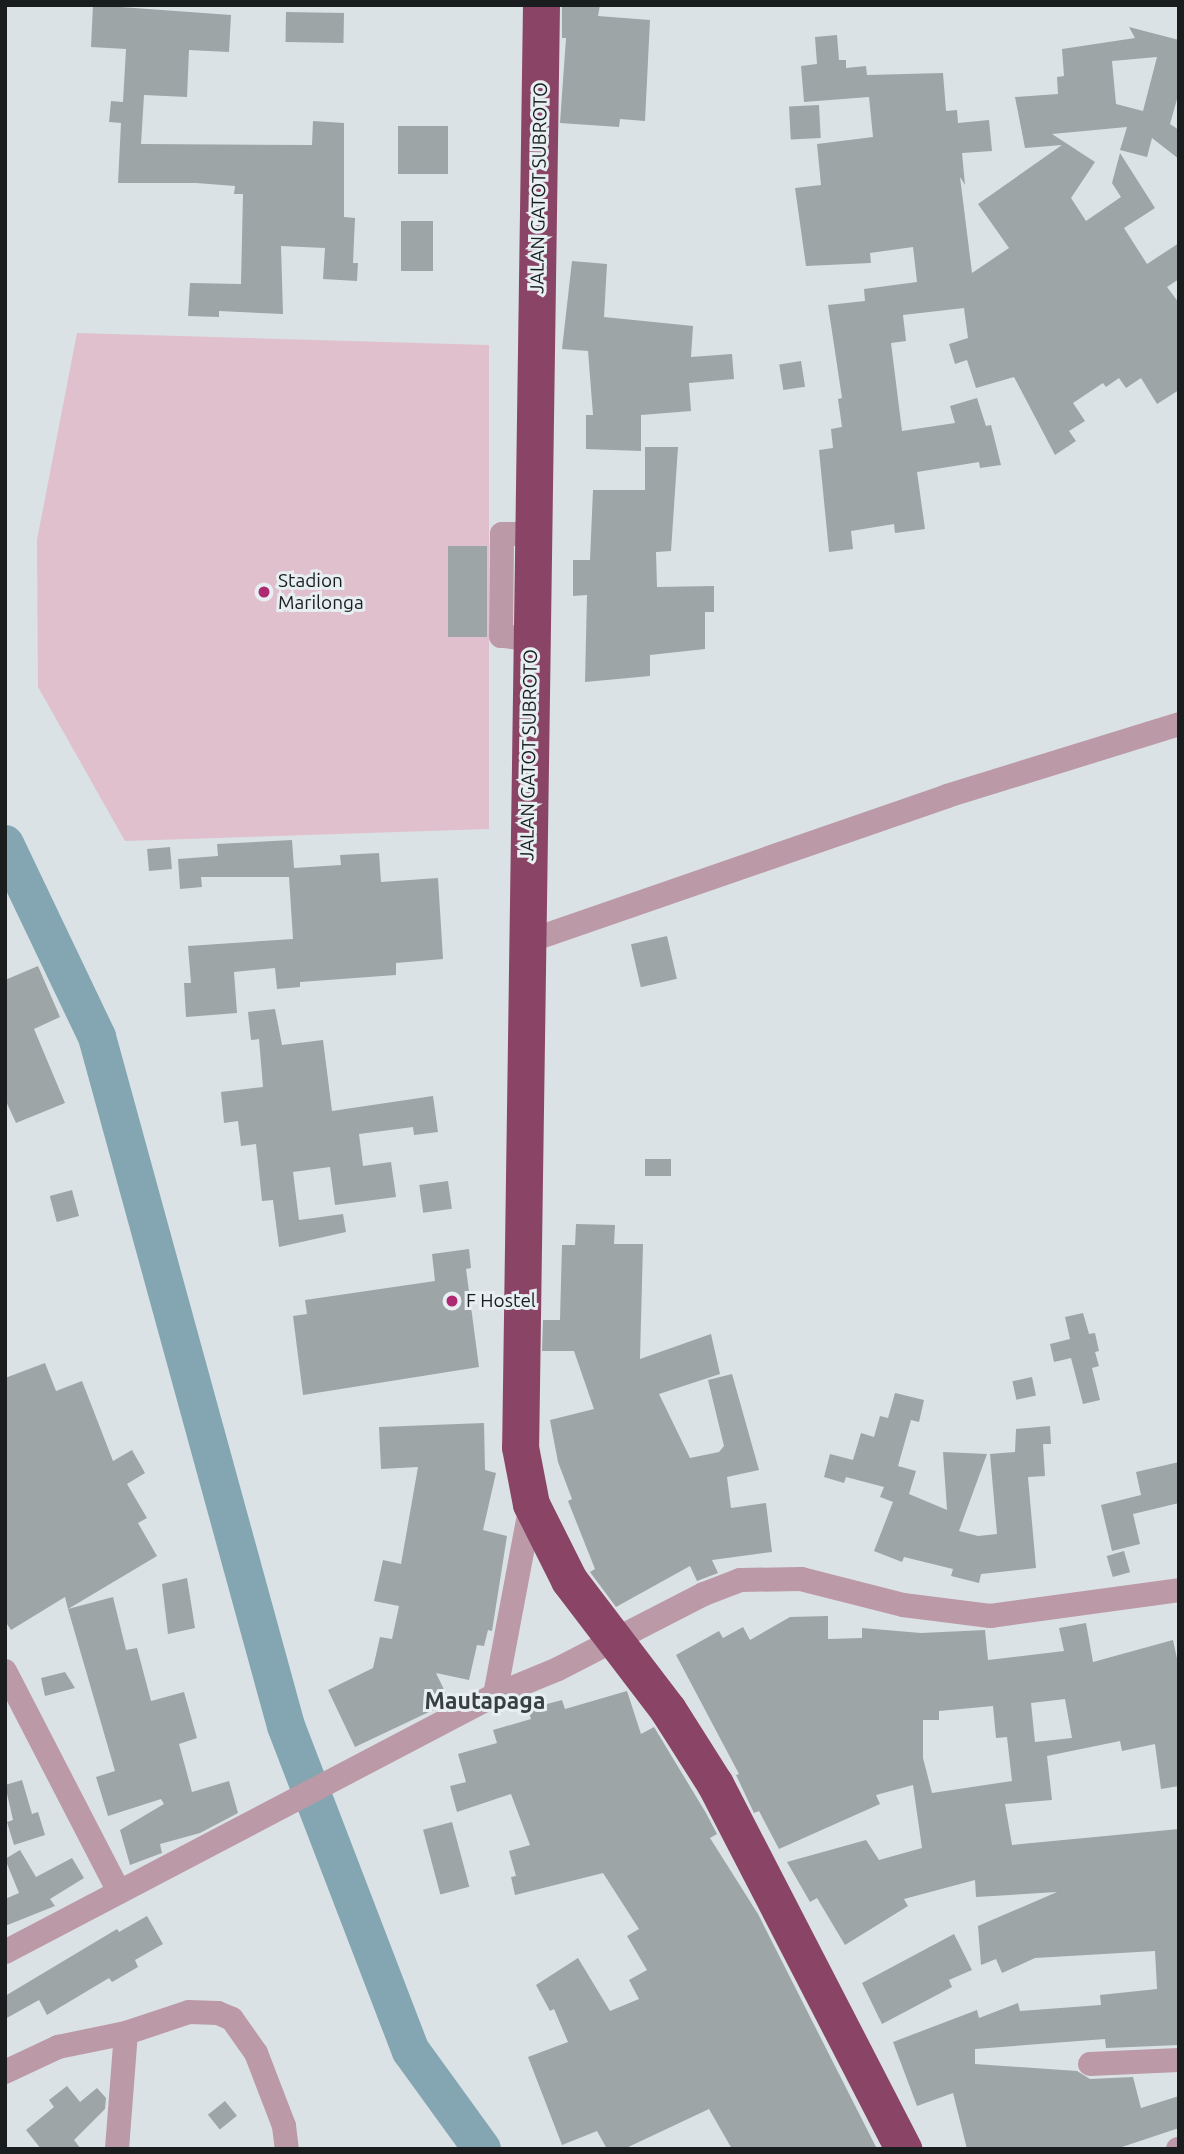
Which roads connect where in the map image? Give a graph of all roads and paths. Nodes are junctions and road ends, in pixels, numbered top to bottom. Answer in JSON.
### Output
{"nodes":[{"id":1,"x":541,"y":5,"type":"edge"},
{"id":2,"x":1179,"y":724,"type":"edge"},
{"id":3,"x":526,"y":942,"type":"junction"},
{"id":4,"x":531,"y":1504,"type":"junction"},
{"id":5,"x":1179,"y":1590,"type":"edge"},
{"id":6,"x":612,"y":1642,"type":"junction"},
{"id":7,"x":5,"y":1671,"type":"edge"},
{"id":8,"x":495,"y":1695,"type":"junction"},
{"id":9,"x":118,"y":1890,"type":"junction"},
{"id":10,"x":5,"y":1952,"type":"edge"},
{"id":11,"x":126,"y":2033,"type":"junction"},
{"id":12,"x":1179,"y":2060,"type":"edge"},
{"id":13,"x":1090,"y":2064,"type":"dead end"},
{"id":14,"x":5,"y":2072,"type":"edge"},
{"id":15,"x":117,"y":2149,"type":"edge"},
{"id":16,"x":287,"y":2149,"type":"edge"},
{"id":17,"x":903,"y":2149,"type":"edge"}],
"edges":[{"from":1,"to":3,"type":"highway","name":"JALAN GATOT SUBROTO"},
{"from":2,"to":3,"type":"street"},
{"from":3,"to":4,"type":"highway","name":"JALAN GATOT SUBROTO"},
{"from":4,"to":6,"type":"highway","name":"JALAN GATOT SUBROTO"},
{"from":4,"to":8,"type":"street"},
{"from":5,"to":6,"type":"street"},
{"from":6,"to":8,"type":"street"},
{"from":6,"to":17,"type":"highway","name":"JALAN GATOT SUBROTO"},
{"from":7,"to":9,"type":"street"},
{"from":8,"to":9,"type":"street"},
{"from":9,"to":10,"type":"street"},
{"from":11,"to":14,"type":"street"},
{"from":11,"to":15,"type":"street"},
{"from":11,"to":16,"type":"street"},
{"from":12,"to":13,"type":"street"}]}
